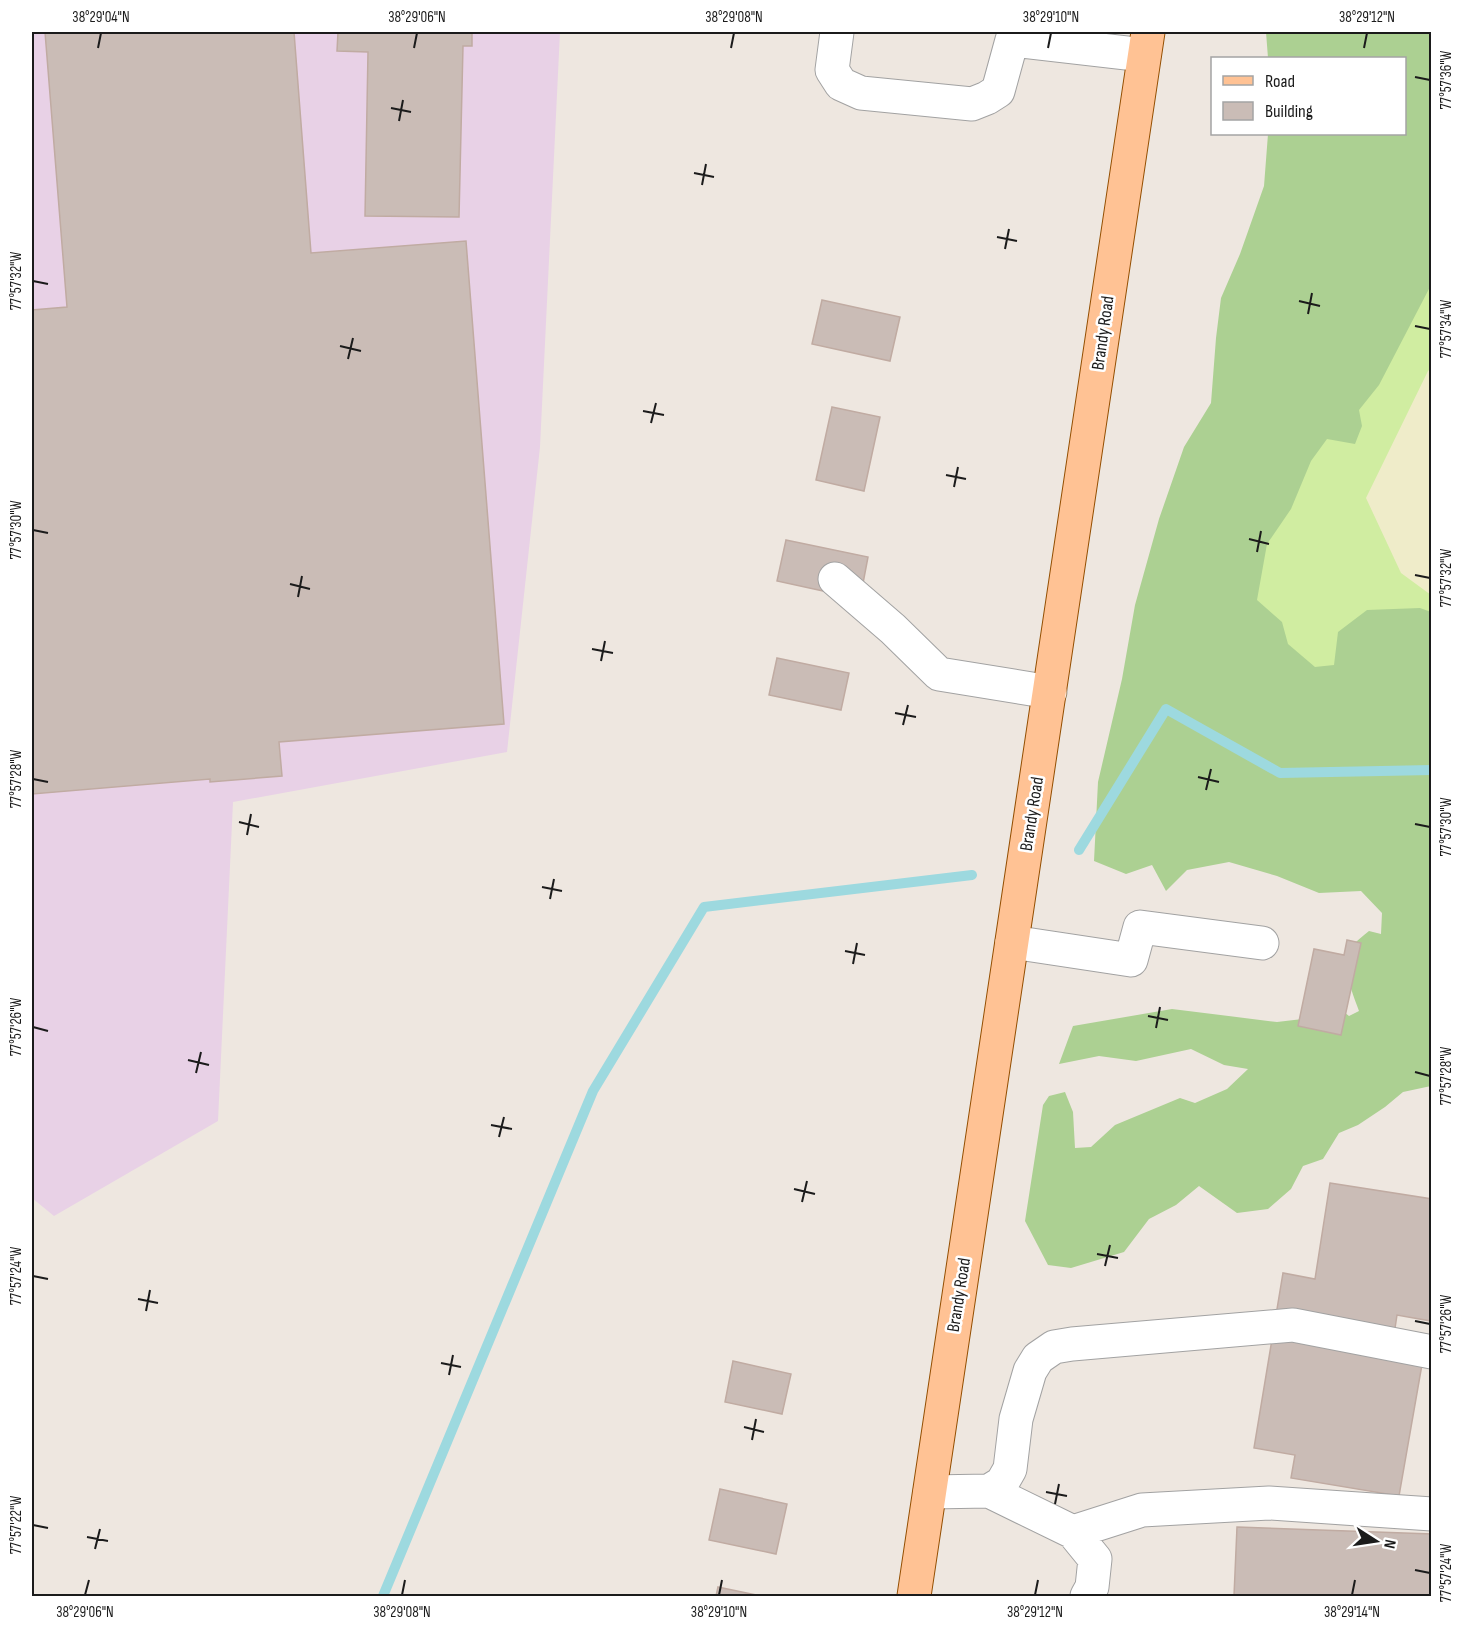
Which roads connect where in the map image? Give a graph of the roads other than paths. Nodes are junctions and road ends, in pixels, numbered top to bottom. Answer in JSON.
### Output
{"nodes":[{"id":1,"x":837,"y":32,"type":"edge"},
{"id":2,"x":1146,"y":43,"type":"edge"},
{"id":3,"x":835,"y":579,"type":"dead end"},
{"id":4,"x":1050,"y":692,"type":"junction"},
{"id":5,"x":1012,"y":942,"type":"junction"},
{"id":6,"x":1262,"y":944,"type":"dead end"},
{"id":7,"x":1431,"y":1352,"type":"edge"},
{"id":8,"x":989,"y":1491,"type":"junction"},
{"id":9,"x":930,"y":1492,"type":"junction"},
{"id":10,"x":1431,"y":1514,"type":"edge"},
{"id":11,"x":1073,"y":1532,"type":"junction"},
{"id":12,"x":914,"y":1596,"type":"edge"},
{"id":13,"x":1087,"y":1596,"type":"edge"}],
"edges":[{"from":1,"to":2,"type":"lane"},
{"from":2,"to":4,"type":"main road","name":"Brandy Road"},
{"from":3,"to":4,"type":"lane"},
{"from":4,"to":5,"type":"main road","name":"Brandy Road"},
{"from":5,"to":6,"type":"lane"},
{"from":5,"to":9,"type":"main road","name":"Brandy Road"},
{"from":7,"to":8,"type":"lane"},
{"from":8,"to":9,"type":"lane"},
{"from":8,"to":11,"type":"lane"},
{"from":9,"to":12,"type":"main road","name":"Brandy Road"},
{"from":10,"to":11,"type":"lane"},
{"from":11,"to":13,"type":"lane"}]}
